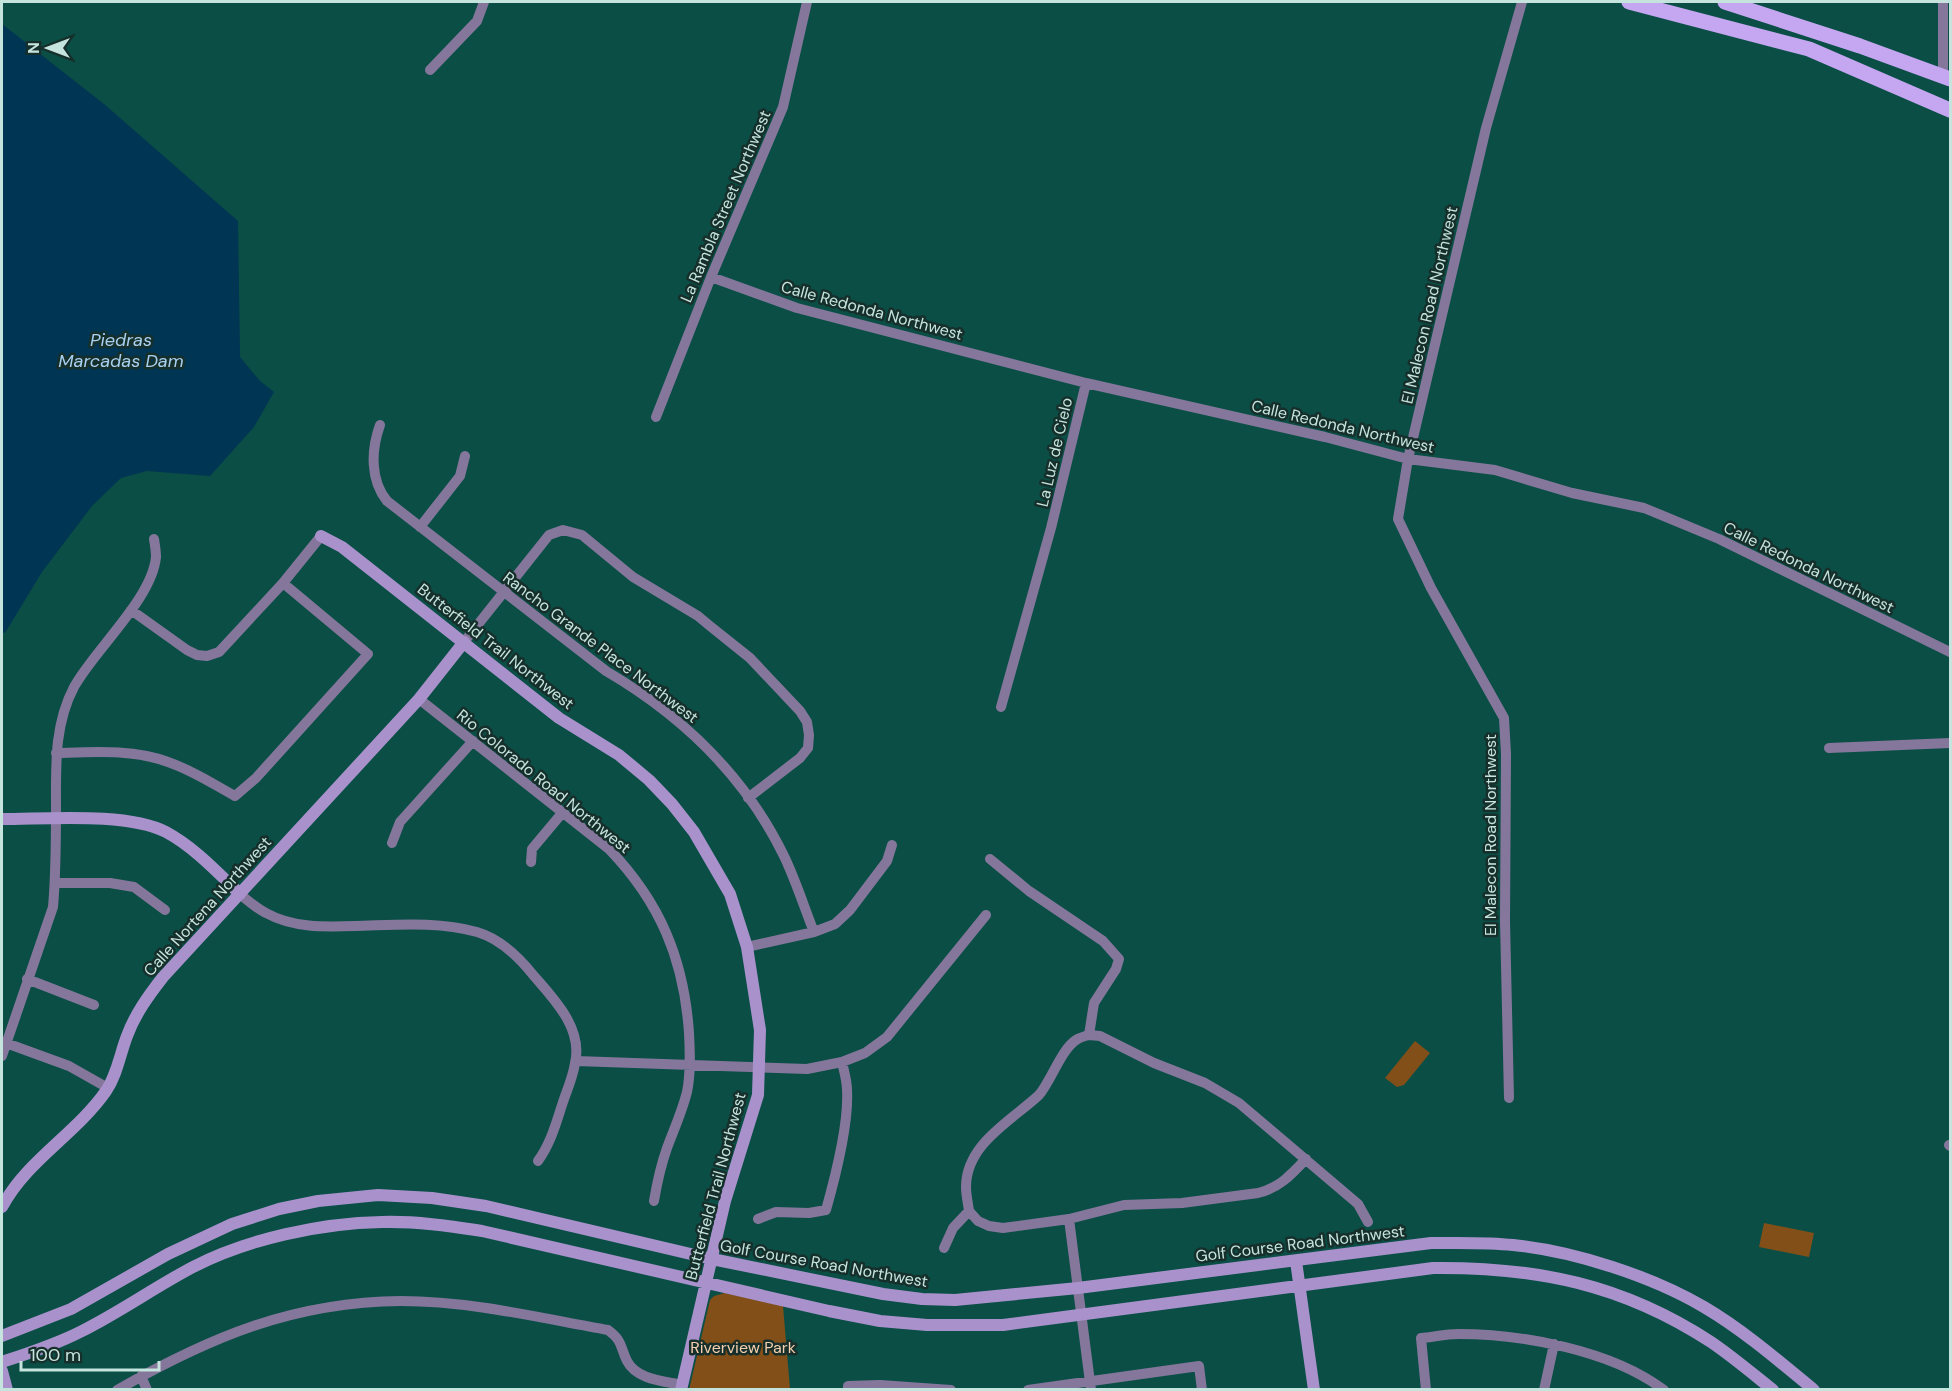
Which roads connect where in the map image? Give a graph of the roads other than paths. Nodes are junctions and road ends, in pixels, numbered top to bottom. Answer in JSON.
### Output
{"nodes":[{"id":1,"x":484,"y":2,"type":"edge"},
{"id":2,"x":807,"y":2,"type":"edge"},
{"id":3,"x":1522,"y":2,"type":"edge"},
{"id":4,"x":1629,"y":2,"type":"edge"},
{"id":5,"x":1725,"y":2,"type":"edge"},
{"id":6,"x":1943,"y":2,"type":"edge"},
{"id":7,"x":430,"y":70,"type":"dead end"},
{"id":8,"x":1947,"y":77,"type":"edge"},
{"id":9,"x":1950,"y":110,"type":"edge"},
{"id":10,"x":711,"y":277,"type":"junction"},
{"id":11,"x":1086,"y":382,"type":"junction"},
{"id":12,"x":656,"y":417,"type":"dead end"},
{"id":13,"x":380,"y":425,"type":"dead end"},
{"id":14,"x":465,"y":456,"type":"dead end"},
{"id":15,"x":1408,"y":459,"type":"junction"},
{"id":16,"x":420,"y":527,"type":"junction"},
{"id":17,"x":321,"y":536,"type":"joint"},
{"id":18,"x":154,"y":539,"type":"dead end"},
{"id":19,"x":283,"y":583,"type":"junction"},
{"id":20,"x":502,"y":592,"type":"junction"},
{"id":21,"x":131,"y":610,"type":"junction"},
{"id":22,"x":464,"y":642,"type":"junction"},
{"id":23,"x":1950,"y":652,"type":"edge"},
{"id":24,"x":419,"y":699,"type":"junction"},
{"id":25,"x":1001,"y":707,"type":"dead end"},
{"id":26,"x":473,"y":741,"type":"junction"},
{"id":27,"x":1950,"y":743,"type":"edge"},
{"id":28,"x":1829,"y":748,"type":"dead end"},
{"id":29,"x":56,"y":753,"type":"junction"},
{"id":30,"x":748,"y":798,"type":"junction"},
{"id":31,"x":563,"y":812,"type":"junction"},
{"id":32,"x":2,"y":819,"type":"edge"},
{"id":33,"x":56,"y":819,"type":"junction"},
{"id":34,"x":392,"y":843,"type":"dead end"},
{"id":35,"x":892,"y":845,"type":"dead end"},
{"id":36,"x":990,"y":859,"type":"dead end"},
{"id":37,"x":531,"y":862,"type":"dead end"},
{"id":38,"x":56,"y":883,"type":"junction"},
{"id":39,"x":240,"y":894,"type":"junction"},
{"id":40,"x":165,"y":910,"type":"dead end"},
{"id":41,"x":986,"y":915,"type":"dead end"},
{"id":42,"x":814,"y":932,"type":"junction"},
{"id":43,"x":747,"y":947,"type":"junction"},
{"id":44,"x":27,"y":979,"type":"junction"},
{"id":45,"x":94,"y":1005,"type":"dead end"},
{"id":46,"x":1089,"y":1035,"type":"junction"},
{"id":47,"x":6,"y":1043,"type":"junction"},
{"id":48,"x":2,"y":1056,"type":"edge"},
{"id":49,"x":576,"y":1061,"type":"junction"},
{"id":50,"x":842,"y":1062,"type":"junction"},
{"id":51,"x":689,"y":1064,"type":"junction"},
{"id":52,"x":759,"y":1067,"type":"junction"},
{"id":53,"x":108,"y":1088,"type":"junction"},
{"id":54,"x":1509,"y":1098,"type":"dead end"},
{"id":55,"x":1306,"y":1159,"type":"junction"},
{"id":56,"x":538,"y":1161,"type":"dead end"},
{"id":57,"x":654,"y":1201,"type":"dead end"},
{"id":58,"x":2,"y":1207,"type":"edge"},
{"id":59,"x":969,"y":1211,"type":"junction"},
{"id":60,"x":758,"y":1219,"type":"dead end"},
{"id":61,"x":1069,"y":1219,"type":"junction"},
{"id":62,"x":1368,"y":1222,"type":"dead end"},
{"id":63,"x":944,"y":1248,"type":"dead end"},
{"id":64,"x":712,"y":1259,"type":"junction"},
{"id":65,"x":1296,"y":1261,"type":"junction"},
{"id":66,"x":706,"y":1282,"type":"junction"},
{"id":67,"x":1299,"y":1285,"type":"junction"},
{"id":68,"x":1078,"y":1288,"type":"junction"},
{"id":69,"x":1080,"y":1315,"type":"junction"},
{"id":70,"x":2,"y":1336,"type":"edge"},
{"id":71,"x":1554,"y":1344,"type":"junction"},
{"id":72,"x":2,"y":1362,"type":"edge"},
{"id":73,"x":2,"y":1371,"type":"edge"},
{"id":74,"x":141,"y":1376,"type":"junction"},
{"id":75,"x":1091,"y":1385,"type":"edge"},
{"id":76,"x":681,"y":1387,"type":"edge"},
{"id":77,"x":848,"y":1388,"type":"edge"},
{"id":78,"x":7,"y":1389,"type":"edge"},
{"id":79,"x":117,"y":1389,"type":"edge"},
{"id":80,"x":147,"y":1389,"type":"edge"},
{"id":81,"x":951,"y":1389,"type":"edge"},
{"id":82,"x":1028,"y":1389,"type":"edge"},
{"id":83,"x":1202,"y":1389,"type":"edge"},
{"id":84,"x":1314,"y":1389,"type":"edge"},
{"id":85,"x":1426,"y":1389,"type":"edge"},
{"id":86,"x":1544,"y":1389,"type":"edge"},
{"id":87,"x":1664,"y":1389,"type":"edge"},
{"id":88,"x":1773,"y":1389,"type":"edge"},
{"id":89,"x":1814,"y":1389,"type":"edge"}],
"edges":[{"from":1,"to":7,"type":"street"},
{"from":2,"to":10,"type":"street","name":"La Rambla Street Northwest"},
{"from":3,"to":15,"type":"street","name":"El Malecon Road Northwest"},
{"from":4,"to":9,"type":"main road"},
{"from":5,"to":8,"type":"main road"},
{"from":6,"to":8,"type":"street"},
{"from":10,"to":11,"type":"street","name":"Calle Redonda Northwest"},
{"from":10,"to":12,"type":"street","name":"La Rambla Street Northwest"},
{"from":11,"to":15,"type":"street","name":"Calle Redonda Northwest"},
{"from":11,"to":25,"type":"street","name":"La Luz de Cielo"},
{"from":13,"to":16,"type":"street","name":"Rancho Grande Place Northwest"},
{"from":14,"to":16,"type":"street"},
{"from":15,"to":23,"type":"street","name":"Calle Redonda Northwest"},
{"from":15,"to":54,"type":"street","name":"El Malecon Road Northwest"},
{"from":16,"to":20,"type":"street","name":"Rancho Grande Place Northwest"},
{"from":17,"to":19,"type":"street"},
{"from":17,"to":22,"type":"main road","name":"Butterfield Trail Northwest"},
{"from":18,"to":21,"type":"street"},
{"from":19,"to":21,"type":"street"},
{"from":19,"to":29,"type":"street"},
{"from":20,"to":22,"type":"street"},
{"from":20,"to":30,"type":"street","name":"Rancho Grande Place Northwest"},
{"from":20,"to":30,"type":"street"},
{"from":21,"to":29,"type":"street"},
{"from":22,"to":24,"type":"main road","name":"Calle Nortena Northwest"},
{"from":22,"to":43,"type":"main road","name":"Butterfield Trail Northwest"},
{"from":24,"to":26,"type":"street","name":"Rio Colorado Road Northwest"},
{"from":24,"to":39,"type":"main road","name":"Calle Nortena Northwest"},
{"from":26,"to":31,"type":"street","name":"Rio Colorado Road Northwest"},
{"from":26,"to":34,"type":"street"},
{"from":27,"to":28,"type":"street"},
{"from":29,"to":33,"type":"street"},
{"from":30,"to":42,"type":"street","name":"Rancho Grande Place Northwest"},
{"from":31,"to":37,"type":"street"},
{"from":31,"to":51,"type":"street","name":"Rio Colorado Road Northwest"},
{"from":32,"to":33,"type":"main road"},
{"from":33,"to":38,"type":"street"},
{"from":33,"to":39,"type":"main road"},
{"from":35,"to":42,"type":"street"},
{"from":36,"to":46,"type":"street"},
{"from":38,"to":40,"type":"street"},
{"from":38,"to":44,"type":"street"},
{"from":39,"to":49,"type":"street"},
{"from":39,"to":53,"type":"main road","name":"Calle Nortena Northwest"},
{"from":41,"to":50,"type":"street"},
{"from":42,"to":43,"type":"street"},
{"from":43,"to":52,"type":"main road","name":"Butterfield Trail Northwest"},
{"from":44,"to":45,"type":"street"},
{"from":44,"to":47,"type":"street"},
{"from":46,"to":55,"type":"street"},
{"from":46,"to":59,"type":"street"},
{"from":47,"to":48,"type":"street"},
{"from":47,"to":53,"type":"street"},
{"from":49,"to":51,"type":"street"},
{"from":49,"to":56,"type":"street"},
{"from":50,"to":52,"type":"street"},
{"from":50,"to":60,"type":"street"},
{"from":51,"to":52,"type":"street"},
{"from":51,"to":57,"type":"street","name":"Rio Colorado Road Northwest"},
{"from":52,"to":64,"type":"main road","name":"Butterfield Trail Northwest"},
{"from":53,"to":58,"type":"main road","name":"Calle Nortena Northwest"},
{"from":55,"to":61,"type":"street"},
{"from":55,"to":62,"type":"street"},
{"from":59,"to":61,"type":"street"},
{"from":59,"to":63,"type":"street"},
{"from":61,"to":68,"type":"street"},
{"from":64,"to":66,"type":"main road","name":"Butterfield Trail Northwest"},
{"from":64,"to":68,"type":"main road","name":"Golf Course Road Northwest"},
{"from":64,"to":70,"type":"main road","name":"Golf Course Road Northwest"},
{"from":65,"to":67,"type":"main road"},
{"from":65,"to":68,"type":"main road","name":"Golf Course Road Northwest"},
{"from":65,"to":89,"type":"main road","name":"Golf Course Road Northwest"},
{"from":66,"to":69,"type":"main road"},
{"from":66,"to":72,"type":"main road"},
{"from":66,"to":76,"type":"main road","name":"Butterfield Trail Northwest"},
{"from":67,"to":69,"type":"main road"},
{"from":67,"to":84,"type":"main road"},
{"from":67,"to":88,"type":"main road"},
{"from":68,"to":69,"type":"street"},
{"from":69,"to":75,"type":"street"},
{"from":71,"to":85,"type":"street"},
{"from":71,"to":86,"type":"street"},
{"from":71,"to":87,"type":"street"},
{"from":73,"to":78,"type":"main road"},
{"from":74,"to":76,"type":"street"},
{"from":74,"to":79,"type":"street"},
{"from":74,"to":80,"type":"street"},
{"from":75,"to":82,"type":"street"},
{"from":75,"to":83,"type":"street"},
{"from":77,"to":81,"type":"street"}]}
